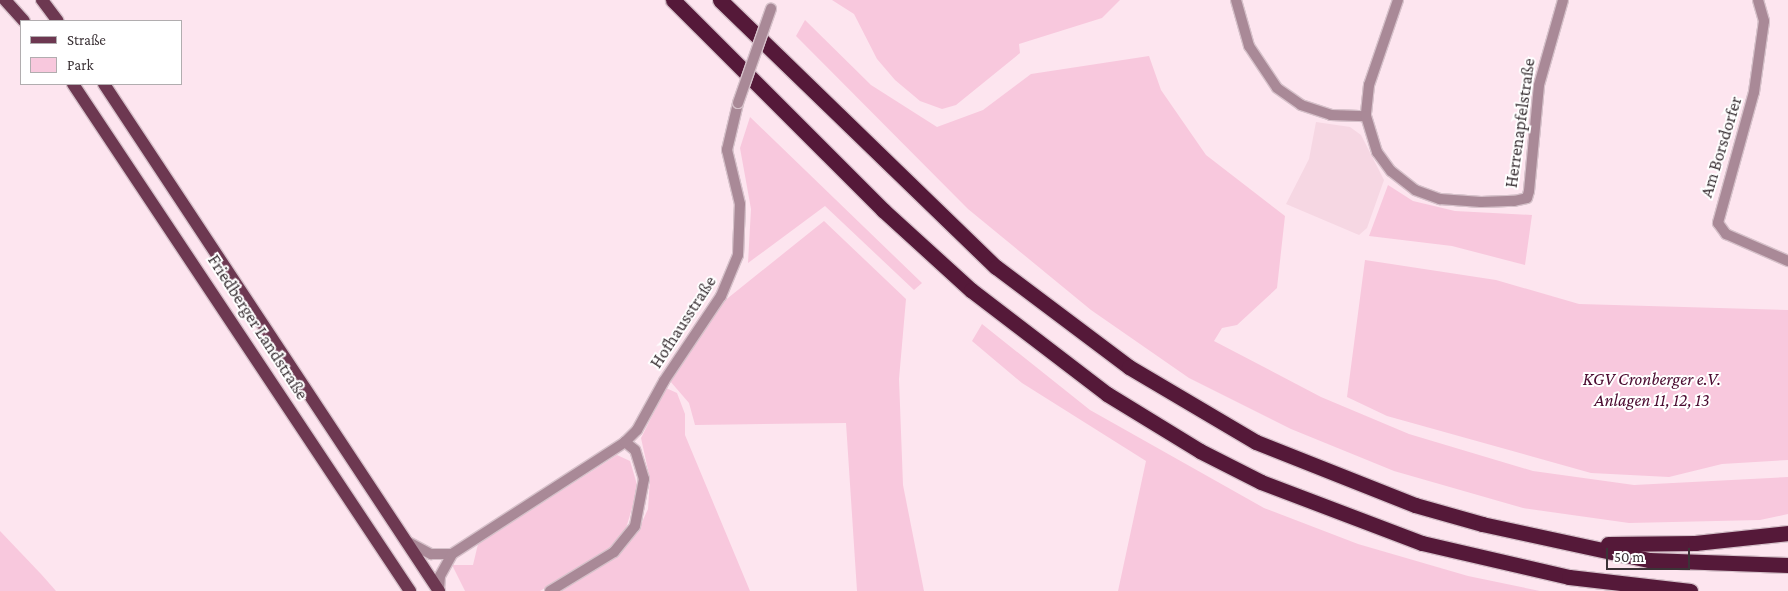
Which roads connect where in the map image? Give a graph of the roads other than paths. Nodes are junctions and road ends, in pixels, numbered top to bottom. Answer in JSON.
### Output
{"nodes":[{"id":1,"x":5,"y":0,"type":"edge"},
{"id":2,"x":42,"y":0,"type":"edge"},
{"id":3,"x":673,"y":0,"type":"edge"},
{"id":4,"x":720,"y":0,"type":"edge"},
{"id":5,"x":1236,"y":0,"type":"edge"},
{"id":6,"x":1398,"y":0,"type":"edge"},
{"id":7,"x":1563,"y":0,"type":"edge"},
{"id":8,"x":1758,"y":0,"type":"edge"},
{"id":9,"x":772,"y":4,"type":"edge"},
{"id":10,"x":23,"y":20,"type":"edge"},
{"id":11,"x":57,"y":20,"type":"edge"},
{"id":12,"x":75,"y":85,"type":"edge"},
{"id":13,"x":105,"y":85,"type":"edge"},
{"id":14,"x":1366,"y":116,"type":"junction"},
{"id":15,"x":1788,"y":261,"type":"edge"},
{"id":16,"x":626,"y":442,"type":"junction"},
{"id":17,"x":1788,"y":533,"type":"edge"},
{"id":18,"x":408,"y":542,"type":"junction"},
{"id":19,"x":1587,"y":545,"type":"junction"},
{"id":20,"x":452,"y":554,"type":"junction"},
{"id":21,"x":1788,"y":565,"type":"edge"},
{"id":22,"x":401,"y":578,"type":"junction"},
{"id":23,"x":400,"y":591,"type":"edge"},
{"id":24,"x":410,"y":591,"type":"edge"},
{"id":25,"x":439,"y":591,"type":"edge"},
{"id":26,"x":550,"y":591,"type":"edge"},
{"id":27,"x":1690,"y":591,"type":"edge"}],
"edges":[{"from":1,"to":10,"type":"main road"},
{"from":2,"to":11,"type":"main road"},
{"from":3,"to":27,"type":"highway"},
{"from":4,"to":19,"type":"highway"},
{"from":5,"to":14,"type":"street"},
{"from":6,"to":14,"type":"street","name":"Herrenapfelstraße"},
{"from":7,"to":14,"type":"street","name":"Herrenapfelstraße"},
{"from":8,"to":15,"type":"street","name":"Am Borsdorfer"},
{"from":9,"to":16,"type":"street","name":"Hofhausstraße","bridge":true},
{"from":12,"to":22,"type":"main road","name":"Friedberger Landstraße"},
{"from":13,"to":18,"type":"main road","name":"Friedberger Landstraße"},
{"from":16,"to":20,"type":"street","name":"Hofhausstraße"},
{"from":16,"to":26,"type":"street"},
{"from":17,"to":19,"type":"highway"},
{"from":18,"to":20,"type":"street"},
{"from":18,"to":25,"type":"main road","name":"Friedberger Landstraße"},
{"from":19,"to":21,"type":"highway"},
{"from":20,"to":25,"type":"street"},
{"from":22,"to":23,"type":"street"},
{"from":22,"to":24,"type":"main road","name":"Friedberger Landstraße"}]}
